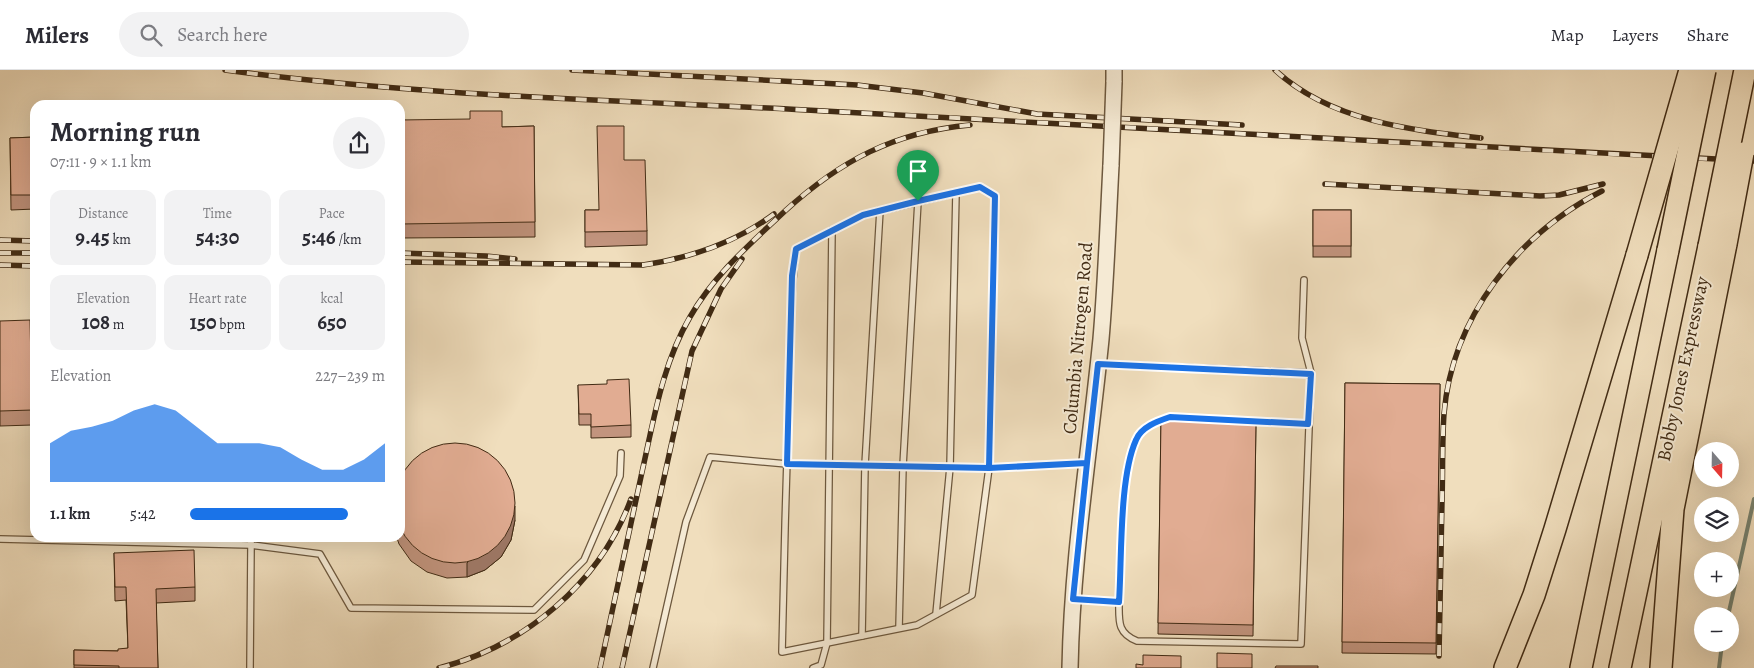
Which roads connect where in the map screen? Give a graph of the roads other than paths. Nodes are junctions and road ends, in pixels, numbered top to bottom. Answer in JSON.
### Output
{"nodes":[{"id":1,"x":1690,"y":70,"type":"edge"},
{"id":2,"x":1705,"y":70,"type":"edge"},
{"id":3,"x":1746,"y":70,"type":"edge"},
{"id":4,"x":1114,"y":76,"type":"edge"},
{"id":5,"x":1754,"y":86,"type":"edge"},
{"id":6,"x":956,"y":193,"type":"junction"},
{"id":7,"x":918,"y":201,"type":"junction"},
{"id":8,"x":880,"y":210,"type":"junction"},
{"id":9,"x":832,"y":230,"type":"junction"},
{"id":10,"x":1717,"y":245,"type":"junction"},
{"id":11,"x":1304,"y":280,"type":"dead end"},
{"id":12,"x":1098,"y":364,"type":"junction"},
{"id":13,"x":1311,"y":374,"type":"junction"},
{"id":14,"x":1308,"y":424,"type":"junction"},
{"id":15,"x":621,"y":453,"type":"dead end"},
{"id":16,"x":1087,"y":463,"type":"junction"},
{"id":17,"x":787,"y":464,"type":"junction"},
{"id":18,"x":830,"y":464,"type":"junction"},
{"id":19,"x":865,"y":465,"type":"junction"},
{"id":20,"x":903,"y":466,"type":"junction"},
{"id":21,"x":950,"y":467,"type":"junction"},
{"id":22,"x":989,"y":468,"type":"junction"},
{"id":23,"x":0,"y":539,"type":"edge"},
{"id":24,"x":30,"y":540,"type":"edge"},
{"id":25,"x":126,"y":542,"type":"edge"},
{"id":26,"x":251,"y":545,"type":"junction"},
{"id":27,"x":1073,"y":599,"type":"junction"},
{"id":28,"x":1119,"y":602,"type":"junction"},
{"id":29,"x":936,"y":614,"type":"junction"},
{"id":30,"x":899,"y":628,"type":"junction"},
{"id":31,"x":862,"y":636,"type":"junction"},
{"id":32,"x":827,"y":643,"type":"junction"},
{"id":33,"x":250,"y":668,"type":"edge"},
{"id":34,"x":653,"y":668,"type":"edge"},
{"id":35,"x":813,"y":668,"type":"edge"},
{"id":36,"x":1070,"y":668,"type":"edge"},
{"id":37,"x":1506,"y":668,"type":"edge"},
{"id":38,"x":1581,"y":668,"type":"edge"},
{"id":39,"x":1620,"y":668,"type":"edge"},
{"id":40,"x":1661,"y":668,"type":"edge"}],
"edges":[{"from":1,"to":37,"type":"highway","bridge":true},
{"from":2,"to":38,"type":"highway","name":"Bobby Jones Expressway","bridge":true},
{"from":3,"to":10,"type":"highway","name":"Bobby Jones Expressway","bridge":true},
{"from":4,"to":12,"type":"street","name":"Columbia Nitrogen Road","bridge":true},
{"from":5,"to":10,"type":"highway","bridge":true},
{"from":6,"to":7,"type":"lane"},
{"from":6,"to":21,"type":"lane"},
{"from":6,"to":22,"type":"lane"},
{"from":7,"to":8,"type":"lane"},
{"from":7,"to":20,"type":"lane"},
{"from":8,"to":9,"type":"lane"},
{"from":8,"to":19,"type":"lane"},
{"from":9,"to":17,"type":"lane"},
{"from":9,"to":18,"type":"lane"},
{"from":10,"to":39,"type":"highway","name":"Bobby Jones Expressway"},
{"from":10,"to":40,"type":"highway"},
{"from":11,"to":13,"type":"lane"},
{"from":12,"to":13,"type":"lane"},
{"from":12,"to":16,"type":"street","name":"Columbia Nitrogen Road"},
{"from":13,"to":14,"type":"lane"},
{"from":14,"to":28,"type":"lane"},
{"from":14,"to":28,"type":"lane"},
{"from":15,"to":26,"type":"lane"},
{"from":16,"to":22,"type":"lane"},
{"from":16,"to":27,"type":"street","name":"Columbia Nitrogen Road"},
{"from":17,"to":18,"type":"lane"},
{"from":17,"to":32,"type":"lane"},
{"from":17,"to":34,"type":"lane"},
{"from":18,"to":19,"type":"lane"},
{"from":18,"to":32,"type":"lane"},
{"from":19,"to":20,"type":"lane"},
{"from":19,"to":31,"type":"lane"},
{"from":20,"to":21,"type":"lane"},
{"from":20,"to":30,"type":"lane"},
{"from":21,"to":22,"type":"lane"},
{"from":21,"to":29,"type":"lane"},
{"from":22,"to":29,"type":"lane"},
{"from":23,"to":24,"type":"lane"},
{"from":25,"to":26,"type":"lane"},
{"from":26,"to":33,"type":"lane"},
{"from":27,"to":28,"type":"lane"},
{"from":27,"to":36,"type":"street","name":"Columbia Nitrogen Road"},
{"from":29,"to":30,"type":"lane"},
{"from":30,"to":31,"type":"lane"},
{"from":31,"to":32,"type":"lane"},
{"from":32,"to":35,"type":"lane"}]}
